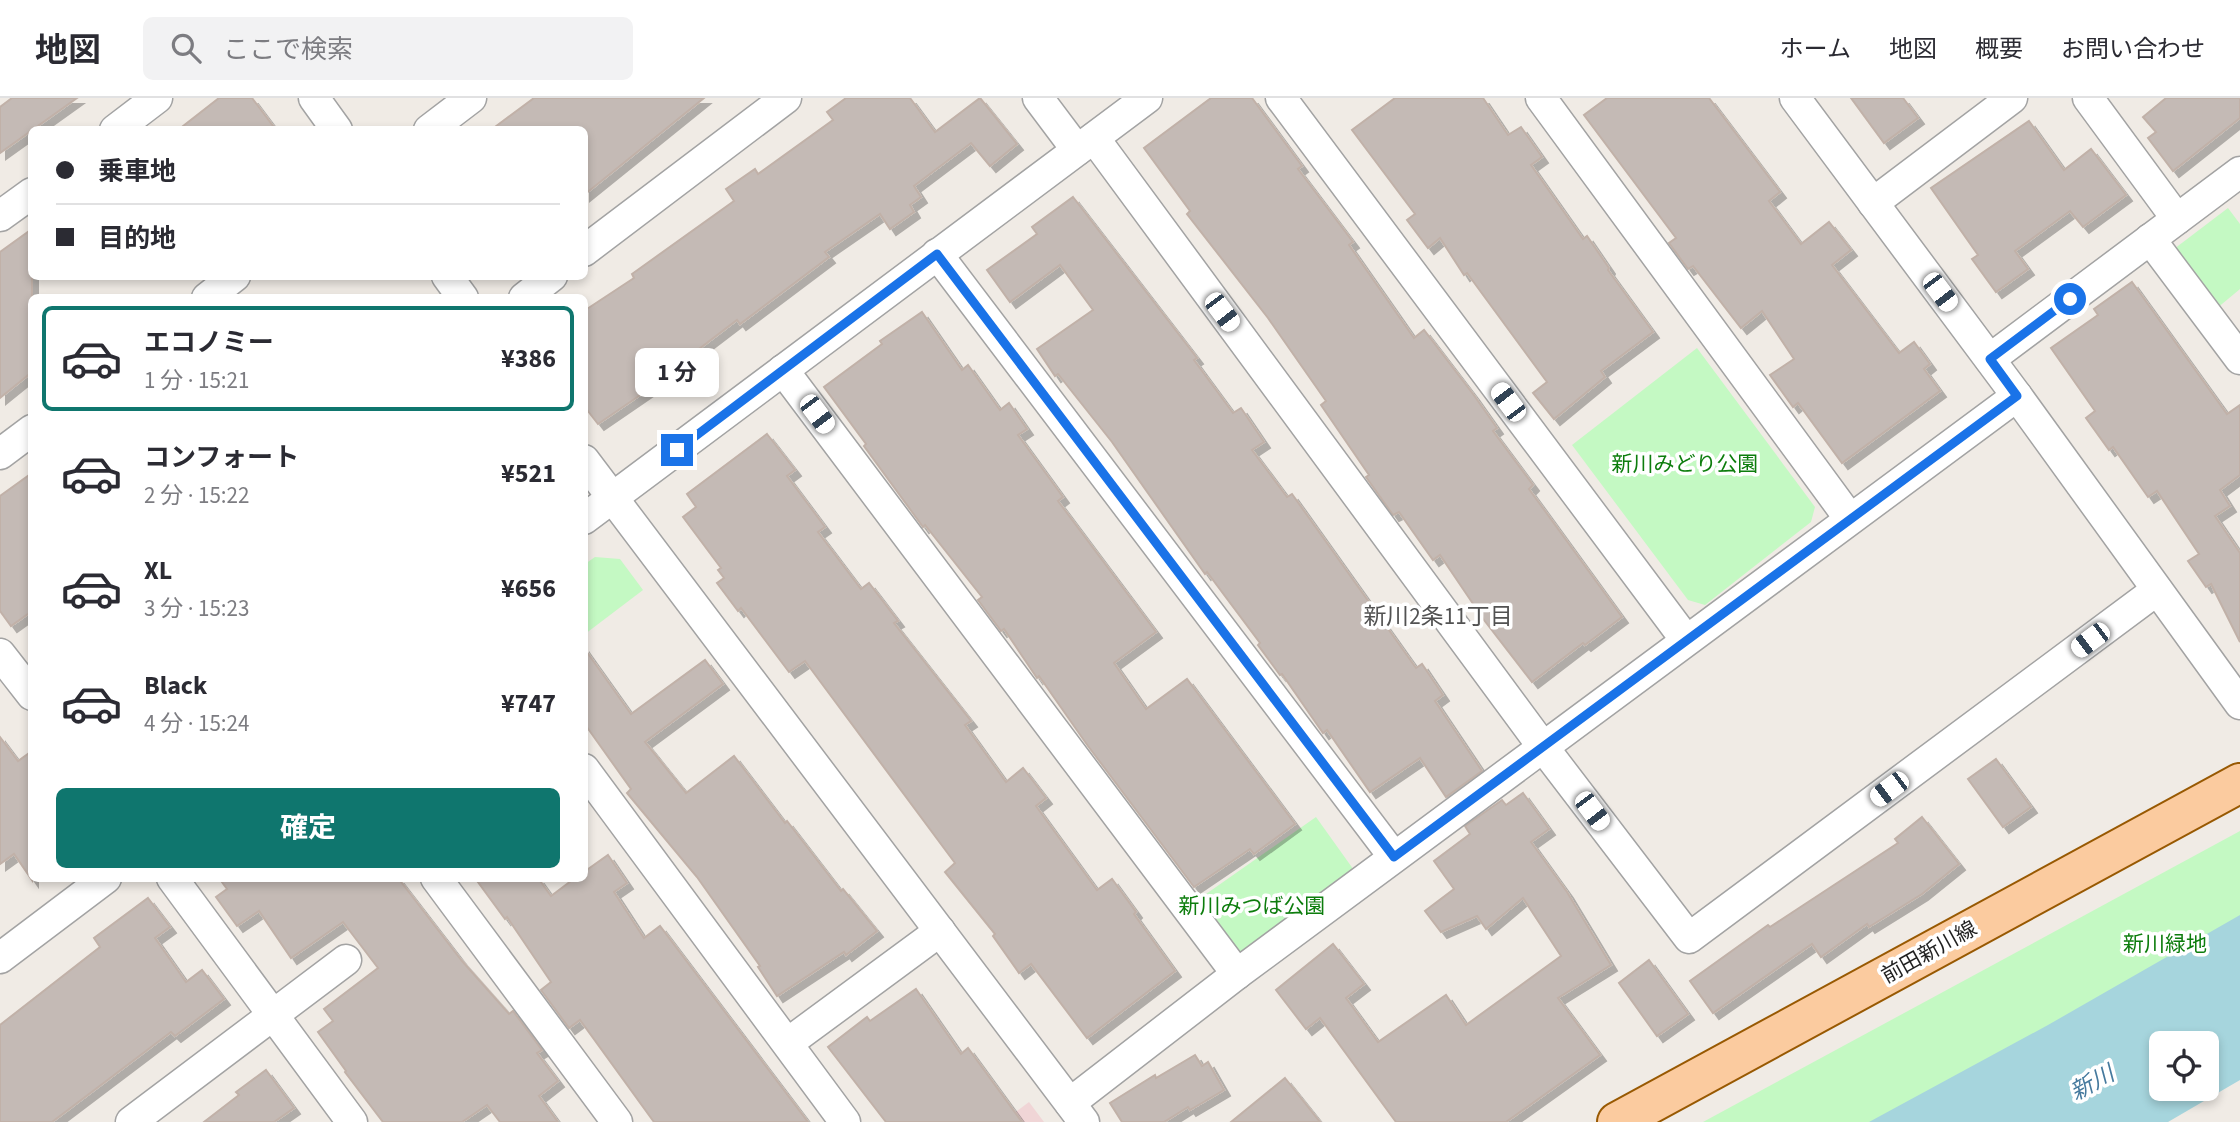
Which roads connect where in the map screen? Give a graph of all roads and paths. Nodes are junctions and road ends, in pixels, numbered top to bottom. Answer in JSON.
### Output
{"nodes":[{"id":1,"x":157,"y":98,"type":"edge"},
{"id":2,"x":314,"y":98,"type":"edge"},
{"id":3,"x":471,"y":98,"type":"edge"},
{"id":4,"x":786,"y":98,"type":"edge"},
{"id":5,"x":1038,"y":98,"type":"edge"},
{"id":6,"x":1147,"y":98,"type":"edge"},
{"id":7,"x":1281,"y":98,"type":"edge"},
{"id":8,"x":1541,"y":98,"type":"edge"},
{"id":9,"x":1795,"y":98,"type":"edge"},
{"id":10,"x":2012,"y":98,"type":"edge"},
{"id":11,"x":2088,"y":98,"type":"edge"},
{"id":12,"x":120,"y":126,"type":"edge"},
{"id":13,"x":334,"y":126,"type":"edge"},
{"id":14,"x":434,"y":126,"type":"edge"},
{"id":15,"x":1086,"y":144,"type":"junction"},
{"id":16,"x":2240,"y":172,"type":"edge"},
{"id":17,"x":28,"y":196,"type":"edge"},
{"id":18,"x":1873,"y":203,"type":"junction"},
{"id":19,"x":0,"y":216,"type":"edge"},
{"id":20,"x":2177,"y":219,"type":"junction"},
{"id":21,"x":2150,"y":239,"type":"junction"},
{"id":22,"x":588,"y":248,"type":"edge"},
{"id":23,"x":937,"y":254,"type":"junction"},
{"id":24,"x":230,"y":280,"type":"edge"},
{"id":25,"x":547,"y":280,"type":"edge"},
{"id":26,"x":212,"y":294,"type":"edge"},
{"id":27,"x":529,"y":294,"type":"edge"},
{"id":28,"x":1990,"y":359,"type":"junction"},
{"id":29,"x":2240,"y":359,"type":"edge"},
{"id":30,"x":783,"y":370,"type":"junction"},
{"id":31,"x":2017,"y":396,"type":"junction"},
{"id":32,"x":28,"y":433,"type":"edge"},
{"id":33,"x":0,"y":454,"type":"edge"},
{"id":34,"x":588,"y":465,"type":"edge"},
{"id":35,"x":613,"y":498,"type":"junction"},
{"id":36,"x":588,"y":516,"type":"edge"},
{"id":37,"x":1850,"y":519,"type":"junction"},
{"id":38,"x":2157,"y":590,"type":"junction"},
{"id":39,"x":1686,"y":640,"type":"junction"},
{"id":40,"x":0,"y":654,"type":"edge"},
{"id":41,"x":27,"y":681,"type":"edge"},
{"id":42,"x":2240,"y":704,"type":"edge"},
{"id":43,"x":1543,"y":747,"type":"junction"},
{"id":44,"x":588,"y":774,"type":"edge"},
{"id":45,"x":2240,"y":783,"type":"edge"},
{"id":46,"x":1394,"y":857,"type":"junction"},
{"id":47,"x":101,"y":882,"type":"edge"},
{"id":48,"x":175,"y":882,"type":"edge"},
{"id":49,"x":439,"y":882,"type":"edge"},
{"id":50,"x":940,"y":932,"type":"junction"},
{"id":51,"x":0,"y":958,"type":"edge"},
{"id":52,"x":346,"y":960,"type":"dead end"},
{"id":53,"x":1237,"y":974,"type":"junction"},
{"id":54,"x":272,"y":1016,"type":"junction"},
{"id":55,"x":788,"y":1043,"type":"junction"},
{"id":56,"x":1077,"y":1112,"type":"edge"},
{"id":57,"x":131,"y":1122,"type":"edge"},
{"id":58,"x":352,"y":1122,"type":"edge"},
{"id":59,"x":617,"y":1122,"type":"edge"},
{"id":60,"x":845,"y":1122,"type":"edge"},
{"id":61,"x":1618,"y":1122,"type":"edge"}],
"edges":[{"from":1,"to":12,"type":"street"},
{"from":2,"to":13,"type":"street"},
{"from":3,"to":14,"type":"street"},
{"from":4,"to":22,"type":"street"},
{"from":5,"to":15,"type":"street"},
{"from":6,"to":15,"type":"street"},
{"from":7,"to":39,"type":"street"},
{"from":8,"to":37,"type":"street"},
{"from":9,"to":18,"type":"street"},
{"from":10,"to":18,"type":"street"},
{"from":11,"to":20,"type":"street"},
{"from":15,"to":23,"type":"street"},
{"from":15,"to":43,"type":"street"},
{"from":16,"to":20,"type":"street"},
{"from":17,"to":19,"type":"street"},
{"from":18,"to":28,"type":"street"},
{"from":20,"to":21,"type":"street"},
{"from":21,"to":28,"type":"street"},
{"from":21,"to":29,"type":"street"},
{"from":23,"to":30,"type":"street"},
{"from":23,"to":46,"type":"street"},
{"from":24,"to":26,"type":"street"},
{"from":25,"to":27,"type":"street"},
{"from":28,"to":31,"type":"street"},
{"from":30,"to":35,"type":"street"},
{"from":30,"to":53,"type":"street"},
{"from":31,"to":37,"type":"street"},
{"from":31,"to":38,"type":"street"},
{"from":32,"to":33,"type":"street"},
{"from":34,"to":35,"type":"street"},
{"from":35,"to":36,"type":"street"},
{"from":35,"to":50,"type":"street"},
{"from":37,"to":39,"type":"street"},
{"from":38,"to":42,"type":"street"},
{"from":38,"to":43,"type":"street"},
{"from":39,"to":43,"type":"street"},
{"from":40,"to":41,"type":"street"},
{"from":43,"to":46,"type":"street"},
{"from":44,"to":55,"type":"street"},
{"from":45,"to":61,"type":"main road","name":"前田新川線"},
{"from":46,"to":53,"type":"street"},
{"from":47,"to":51,"type":"street"},
{"from":48,"to":54,"type":"street"},
{"from":49,"to":59,"type":"street"},
{"from":50,"to":55,"type":"street"},
{"from":50,"to":56,"type":"street"},
{"from":52,"to":54,"type":"street"},
{"from":53,"to":56,"type":"street"},
{"from":54,"to":57,"type":"street"},
{"from":54,"to":58,"type":"street"},
{"from":55,"to":60,"type":"street"}]}
